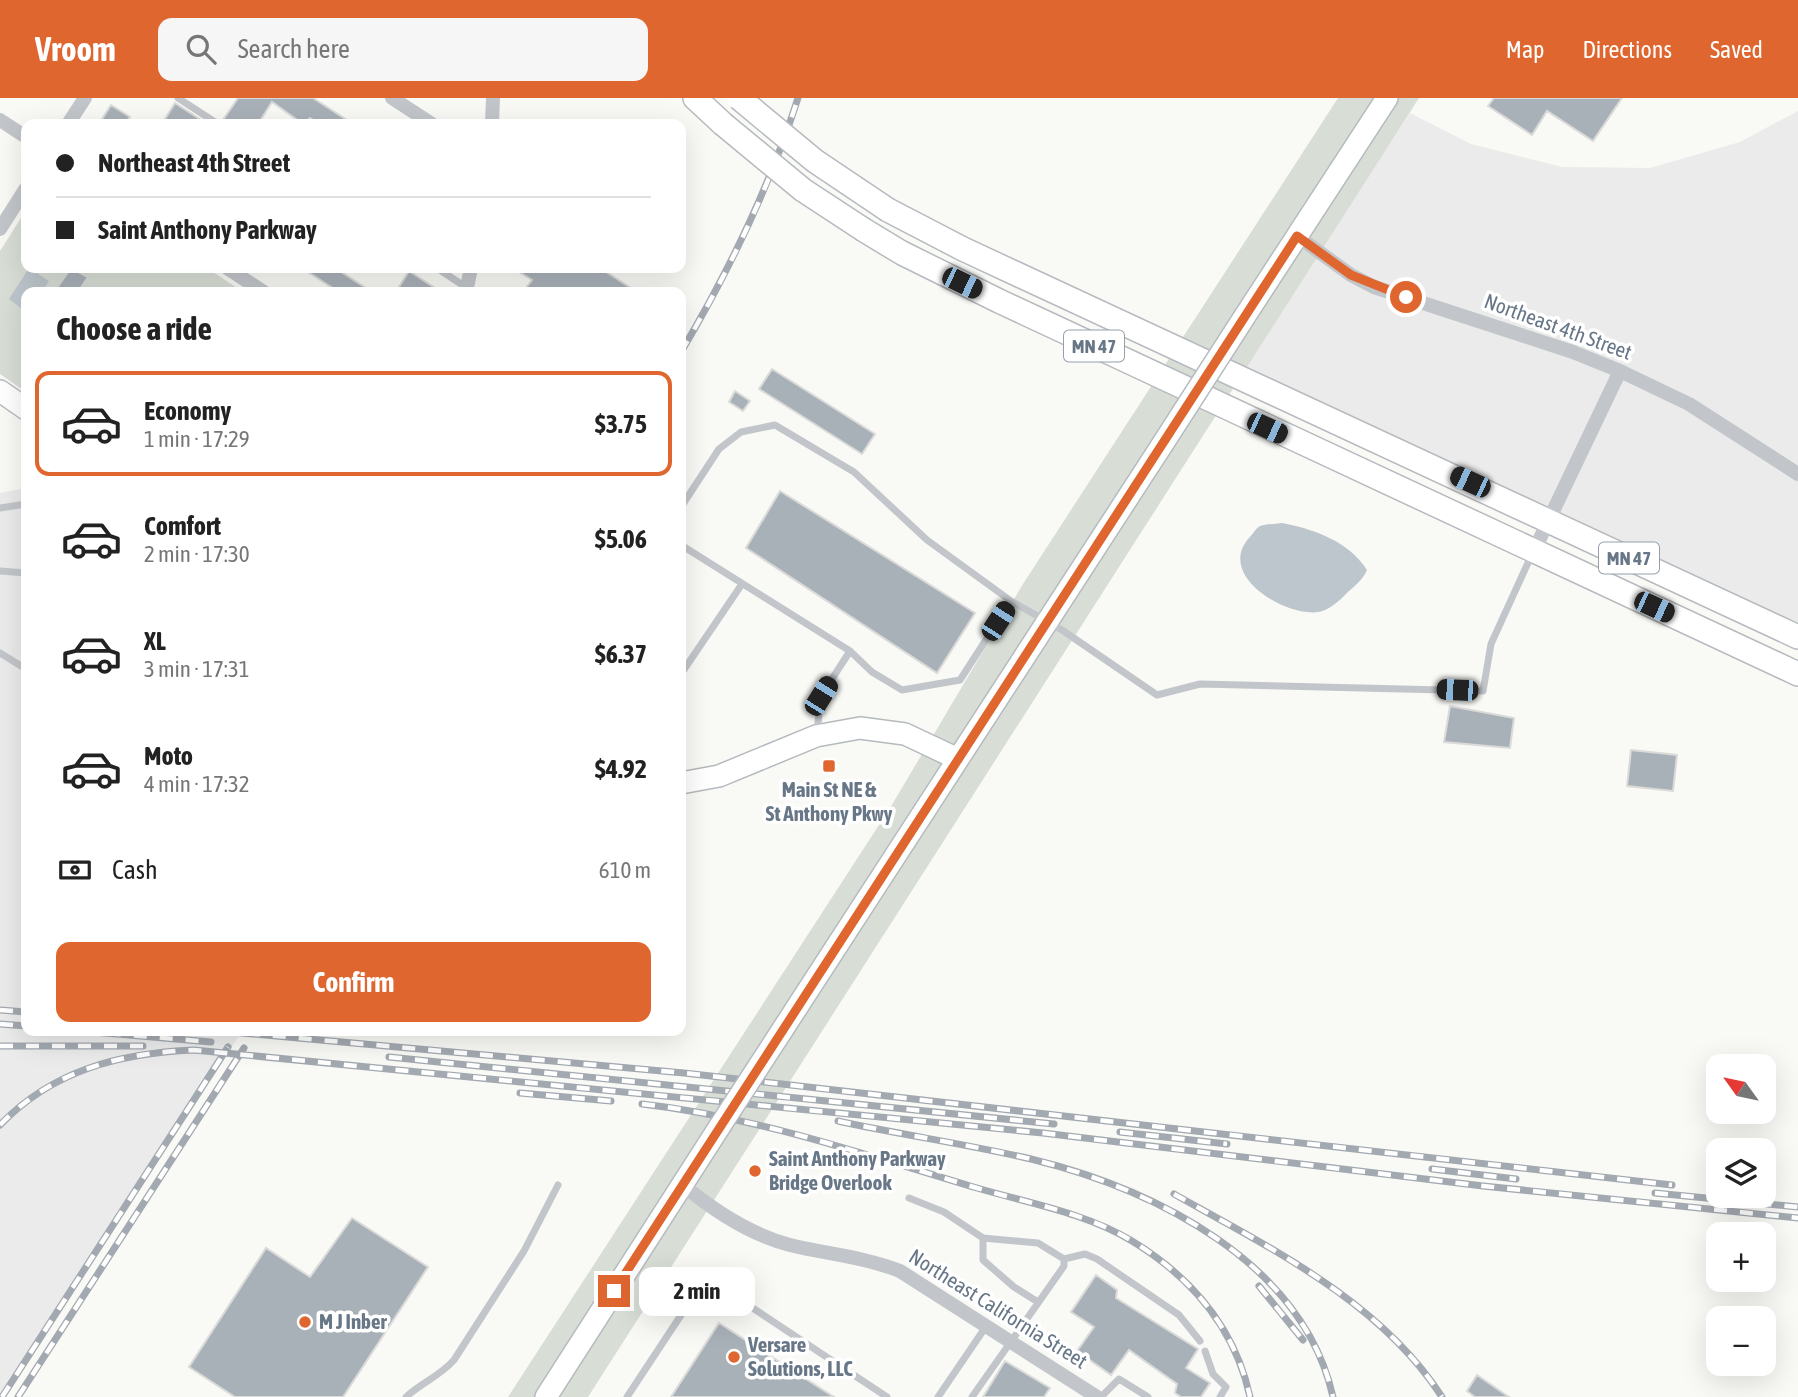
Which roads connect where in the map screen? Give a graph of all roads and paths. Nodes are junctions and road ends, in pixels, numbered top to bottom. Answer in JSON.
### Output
{"nodes":[{"id":1,"x":85,"y":98,"type":"edge"},
{"id":2,"x":178,"y":98,"type":"edge"},
{"id":3,"x":392,"y":98,"type":"edge"},
{"id":4,"x":494,"y":98,"type":"edge"},
{"id":5,"x":695,"y":98,"type":"edge"},
{"id":6,"x":739,"y":98,"type":"edge"},
{"id":7,"x":1387,"y":98,"type":"edge"},
{"id":8,"x":71,"y":119,"type":"edge"},
{"id":9,"x":210,"y":119,"type":"edge"},
{"id":10,"x":424,"y":119,"type":"edge"},
{"id":11,"x":492,"y":119,"type":"edge"},
{"id":12,"x":0,"y":120,"type":"edge"},
{"id":13,"x":21,"y":134,"type":"edge"},
{"id":14,"x":21,"y":196,"type":"edge"},
{"id":15,"x":0,"y":229,"type":"edge"},
{"id":16,"x":1297,"y":236,"type":"junction"},
{"id":17,"x":235,"y":273,"type":"edge"},
{"id":18,"x":444,"y":273,"type":"edge"},
{"id":19,"x":256,"y":287,"type":"edge"},
{"id":20,"x":463,"y":287,"type":"edge"},
{"id":21,"x":1620,"y":371,"type":"junction"},
{"id":22,"x":0,"y":391,"type":"edge"},
{"id":23,"x":21,"y":406,"type":"edge"},
{"id":24,"x":1798,"y":474,"type":"edge"},
{"id":25,"x":686,"y":499,"type":"edge"},
{"id":26,"x":21,"y":505,"type":"edge"},
{"id":27,"x":0,"y":508,"type":"edge"},
{"id":28,"x":1548,"y":520,"type":"junction"},
{"id":29,"x":686,"y":548,"type":"edge"},
{"id":30,"x":1534,"y":551,"type":"junction"},
{"id":31,"x":0,"y":571,"type":"edge"},
{"id":32,"x":21,"y":572,"type":"edge"},
{"id":33,"x":742,"y":584,"type":"junction"},
{"id":34,"x":1011,"y":601,"type":"junction"},
{"id":35,"x":1046,"y":623,"type":"junction"},
{"id":36,"x":1798,"y":637,"type":"edge"},
{"id":37,"x":850,"y":652,"type":"junction"},
{"id":38,"x":0,"y":653,"type":"edge"},
{"id":39,"x":21,"y":666,"type":"edge"},
{"id":40,"x":686,"y":667,"type":"edge"},
{"id":41,"x":1798,"y":674,"type":"edge"},
{"id":42,"x":816,"y":736,"type":"junction"},
{"id":43,"x":958,"y":758,"type":"junction"},
{"id":44,"x":686,"y":782,"type":"edge"},
{"id":45,"x":558,"y":1185,"type":"dead end"},
{"id":46,"x":683,"y":1185,"type":"junction"},
{"id":47,"x":909,"y":1198,"type":"dead end"},
{"id":48,"x":983,"y":1238,"type":"junction"},
{"id":49,"x":1064,"y":1259,"type":"junction"},
{"id":50,"x":1038,"y":1301,"type":"junction"},
{"id":51,"x":988,"y":1325,"type":"junction"},
{"id":52,"x":1010,"y":1339,"type":"junction"},
{"id":53,"x":1200,"y":1341,"type":"dead end"},
{"id":54,"x":1205,"y":1352,"type":"dead end"},
{"id":55,"x":406,"y":1397,"type":"edge"},
{"id":56,"x":546,"y":1397,"type":"edge"},
{"id":57,"x":627,"y":1397,"type":"edge"},
{"id":58,"x":887,"y":1397,"type":"edge"},
{"id":59,"x":938,"y":1397,"type":"edge"},
{"id":60,"x":972,"y":1397,"type":"edge"},
{"id":61,"x":1099,"y":1397,"type":"edge"},
{"id":62,"x":1148,"y":1397,"type":"edge"},
{"id":63,"x":1220,"y":1397,"type":"edge"}],
"edges":[{"from":1,"to":8,"type":"street"},
{"from":2,"to":9,"type":"lane"},
{"from":3,"to":10,"type":"street"},
{"from":4,"to":11,"type":"street"},
{"from":5,"to":30,"type":"main road","number":"MN 47","bridge":true},
{"from":6,"to":28,"type":"main road","number":"MN 47","bridge":true},
{"from":7,"to":16,"type":"street"},
{"from":12,"to":13,"type":"street"},
{"from":14,"to":15,"type":"street"},
{"from":16,"to":21,"type":"street","name":"Northeast 4th Street"},
{"from":16,"to":35,"type":"street","bridge":true},
{"from":17,"to":19,"type":"street"},
{"from":18,"to":20,"type":"lane"},
{"from":21,"to":24,"type":"street","name":"Northeast 4th Street"},
{"from":21,"to":28,"type":"street"},
{"from":22,"to":23,"type":"street"},
{"from":25,"to":34,"type":"lane"},
{"from":26,"to":27,"type":"lane"},
{"from":28,"to":30,"type":"street"},
{"from":28,"to":36,"type":"main road","number":"MN 47"},
{"from":29,"to":33,"type":"lane"},
{"from":30,"to":35,"type":"lane"},
{"from":30,"to":41,"type":"main road","number":"MN 47"},
{"from":31,"to":32,"type":"lane"},
{"from":33,"to":37,"type":"lane"},
{"from":33,"to":40,"type":"lane"},
{"from":34,"to":35,"type":"lane"},
{"from":34,"to":37,"type":"lane"},
{"from":35,"to":43,"type":"street"},
{"from":37,"to":42,"type":"lane"},
{"from":38,"to":39,"type":"lane"},
{"from":42,"to":43,"type":"street"},
{"from":42,"to":44,"type":"street"},
{"from":43,"to":46,"type":"street","bridge":true},
{"from":45,"to":55,"type":"lane"},
{"from":46,"to":51,"type":"street","name":"Northeast California Street"},
{"from":46,"to":56,"type":"street"},
{"from":47,"to":48,"type":"lane"},
{"from":48,"to":49,"type":"lane"},
{"from":48,"to":50,"type":"lane"},
{"from":49,"to":50,"type":"lane"},
{"from":49,"to":53,"type":"lane"},
{"from":50,"to":52,"type":"lane"},
{"from":51,"to":52,"type":"street","name":"Northeast California Street"},
{"from":51,"to":59,"type":"lane"},
{"from":52,"to":60,"type":"lane"},
{"from":52,"to":61,"type":"street","name":"Northeast California Street"},
{"from":54,"to":63,"type":"lane"},
{"from":57,"to":58,"type":"lane"},
{"from":61,"to":62,"type":"lane"}]}
